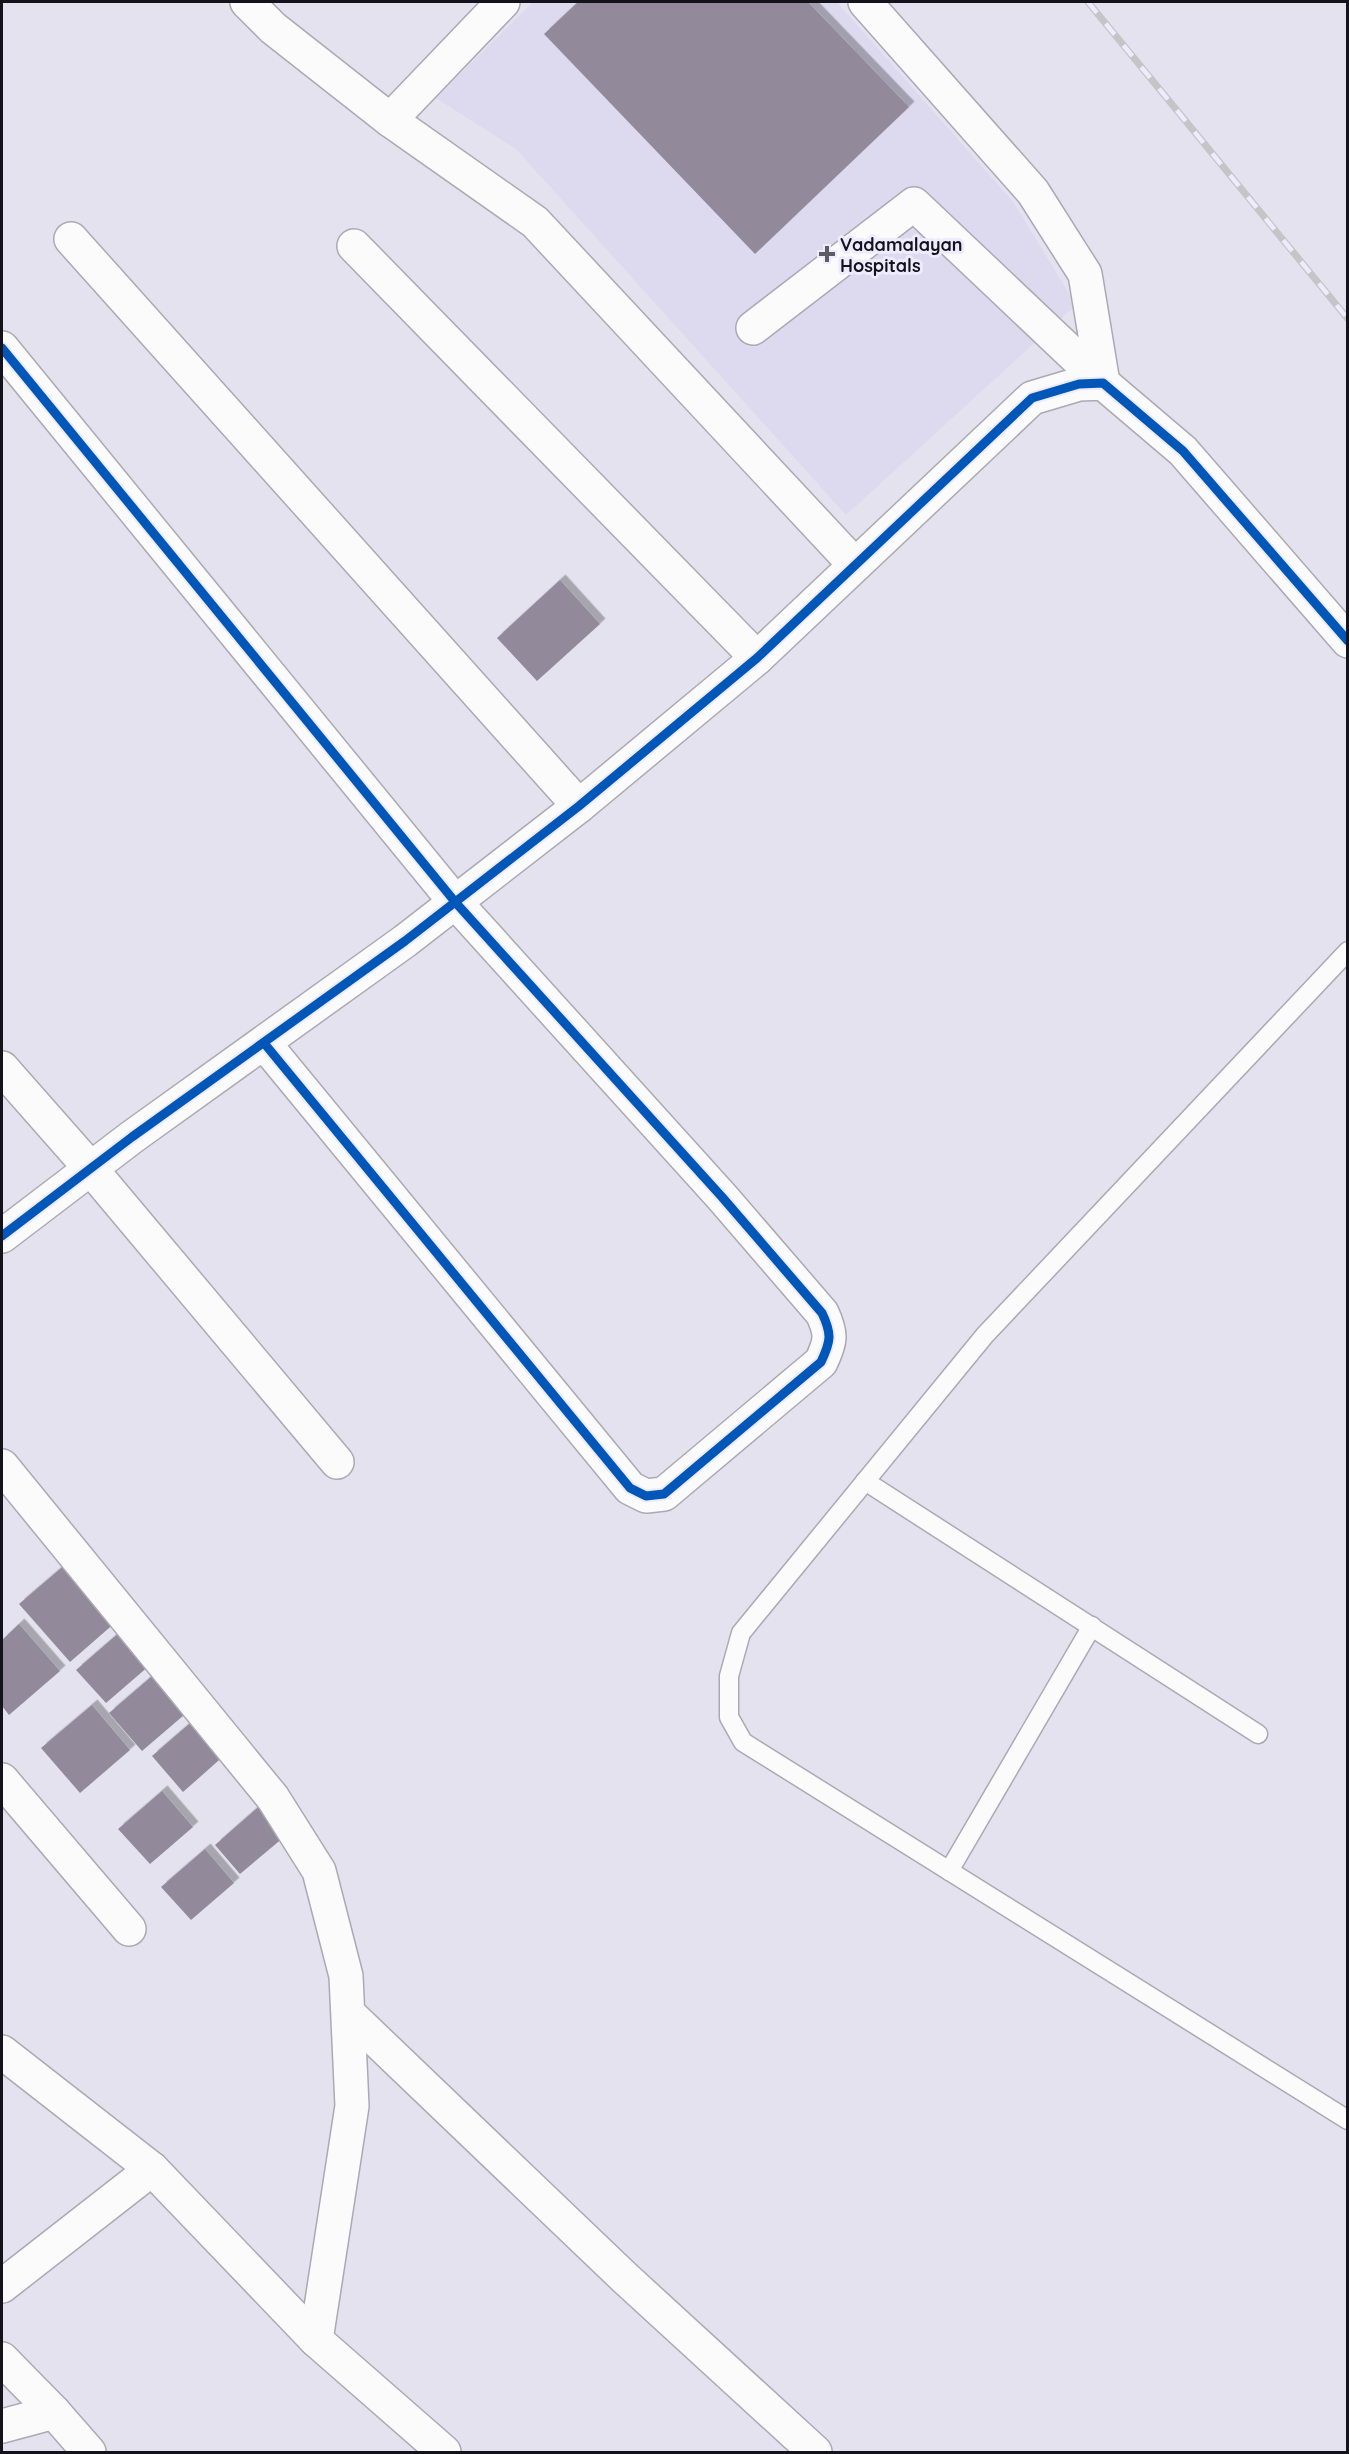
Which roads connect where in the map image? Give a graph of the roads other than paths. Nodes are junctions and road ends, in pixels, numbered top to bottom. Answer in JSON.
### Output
{"nodes":[{"id":1,"x":247,"y":2,"type":"edge"},
{"id":2,"x":503,"y":2,"type":"edge"},
{"id":3,"x":865,"y":2,"type":"edge"},
{"id":4,"x":390,"y":120,"type":"junction"},
{"id":5,"x":71,"y":239,"type":"dead end"},
{"id":6,"x":354,"y":246,"type":"dead end"},
{"id":7,"x":753,"y":328,"type":"dead end"},
{"id":8,"x":2,"y":348,"type":"edge"},
{"id":9,"x":1103,"y":383,"type":"junction"},
{"id":10,"x":855,"y":565,"type":"junction"},
{"id":11,"x":1347,"y":641,"type":"edge"},
{"id":12,"x":757,"y":658,"type":"junction"},
{"id":13,"x":579,"y":806,"type":"junction"},
{"id":14,"x":456,"y":903,"type":"junction"},
{"id":15,"x":1347,"y":951,"type":"edge"},
{"id":16,"x":264,"y":1043,"type":"junction"},
{"id":17,"x":2,"y":1068,"type":"edge"},
{"id":18,"x":91,"y":1168,"type":"junction"},
{"id":19,"x":2,"y":1236,"type":"edge"},
{"id":20,"x":337,"y":1462,"type":"dead end"},
{"id":21,"x":2,"y":1466,"type":"edge"},
{"id":22,"x":865,"y":1481,"type":"junction"},
{"id":23,"x":1092,"y":1626,"type":"junction"},
{"id":24,"x":1258,"y":1734,"type":"dead end"},
{"id":25,"x":2,"y":1780,"type":"edge"},
{"id":26,"x":950,"y":1871,"type":"junction"},
{"id":27,"x":129,"y":1929,"type":"dead end"},
{"id":28,"x":349,"y":2014,"type":"junction"},
{"id":29,"x":2,"y":2052,"type":"edge"},
{"id":30,"x":1347,"y":2120,"type":"edge"},
{"id":31,"x":152,"y":2169,"type":"junction"},
{"id":32,"x":2,"y":2286,"type":"edge"},
{"id":33,"x":316,"y":2340,"type":"junction"},
{"id":34,"x":2,"y":2359,"type":"edge"},
{"id":35,"x":54,"y":2412,"type":"junction"},
{"id":36,"x":2,"y":2426,"type":"edge"},
{"id":37,"x":89,"y":2452,"type":"edge"},
{"id":38,"x":444,"y":2452,"type":"edge"},
{"id":39,"x":815,"y":2452,"type":"edge"}],
"edges":[{"from":1,"to":4,"type":"street"},
{"from":2,"to":4,"type":"street"},
{"from":3,"to":9,"type":"street"},
{"from":4,"to":10,"type":"street"},
{"from":5,"to":13,"type":"street"},
{"from":6,"to":12,"type":"street"},
{"from":7,"to":9,"type":"street"},
{"from":8,"to":14,"type":"street"},
{"from":9,"to":10,"type":"street"},
{"from":9,"to":11,"type":"street"},
{"from":10,"to":12,"type":"street"},
{"from":12,"to":13,"type":"street"},
{"from":13,"to":14,"type":"street"},
{"from":14,"to":16,"type":"street"},
{"from":14,"to":16,"type":"street"},
{"from":15,"to":22,"type":"lane"},
{"from":16,"to":18,"type":"street"},
{"from":17,"to":18,"type":"street"},
{"from":18,"to":19,"type":"street"},
{"from":18,"to":20,"type":"street"},
{"from":21,"to":28,"type":"street"},
{"from":22,"to":23,"type":"lane"},
{"from":22,"to":26,"type":"lane"},
{"from":23,"to":24,"type":"lane"},
{"from":23,"to":26,"type":"lane"},
{"from":25,"to":27,"type":"street"},
{"from":26,"to":30,"type":"lane"},
{"from":28,"to":33,"type":"street"},
{"from":28,"to":39,"type":"street"},
{"from":29,"to":31,"type":"street"},
{"from":31,"to":32,"type":"street"},
{"from":31,"to":33,"type":"street"},
{"from":33,"to":38,"type":"street"},
{"from":34,"to":35,"type":"street"},
{"from":35,"to":36,"type":"street"},
{"from":35,"to":37,"type":"street"}]}
